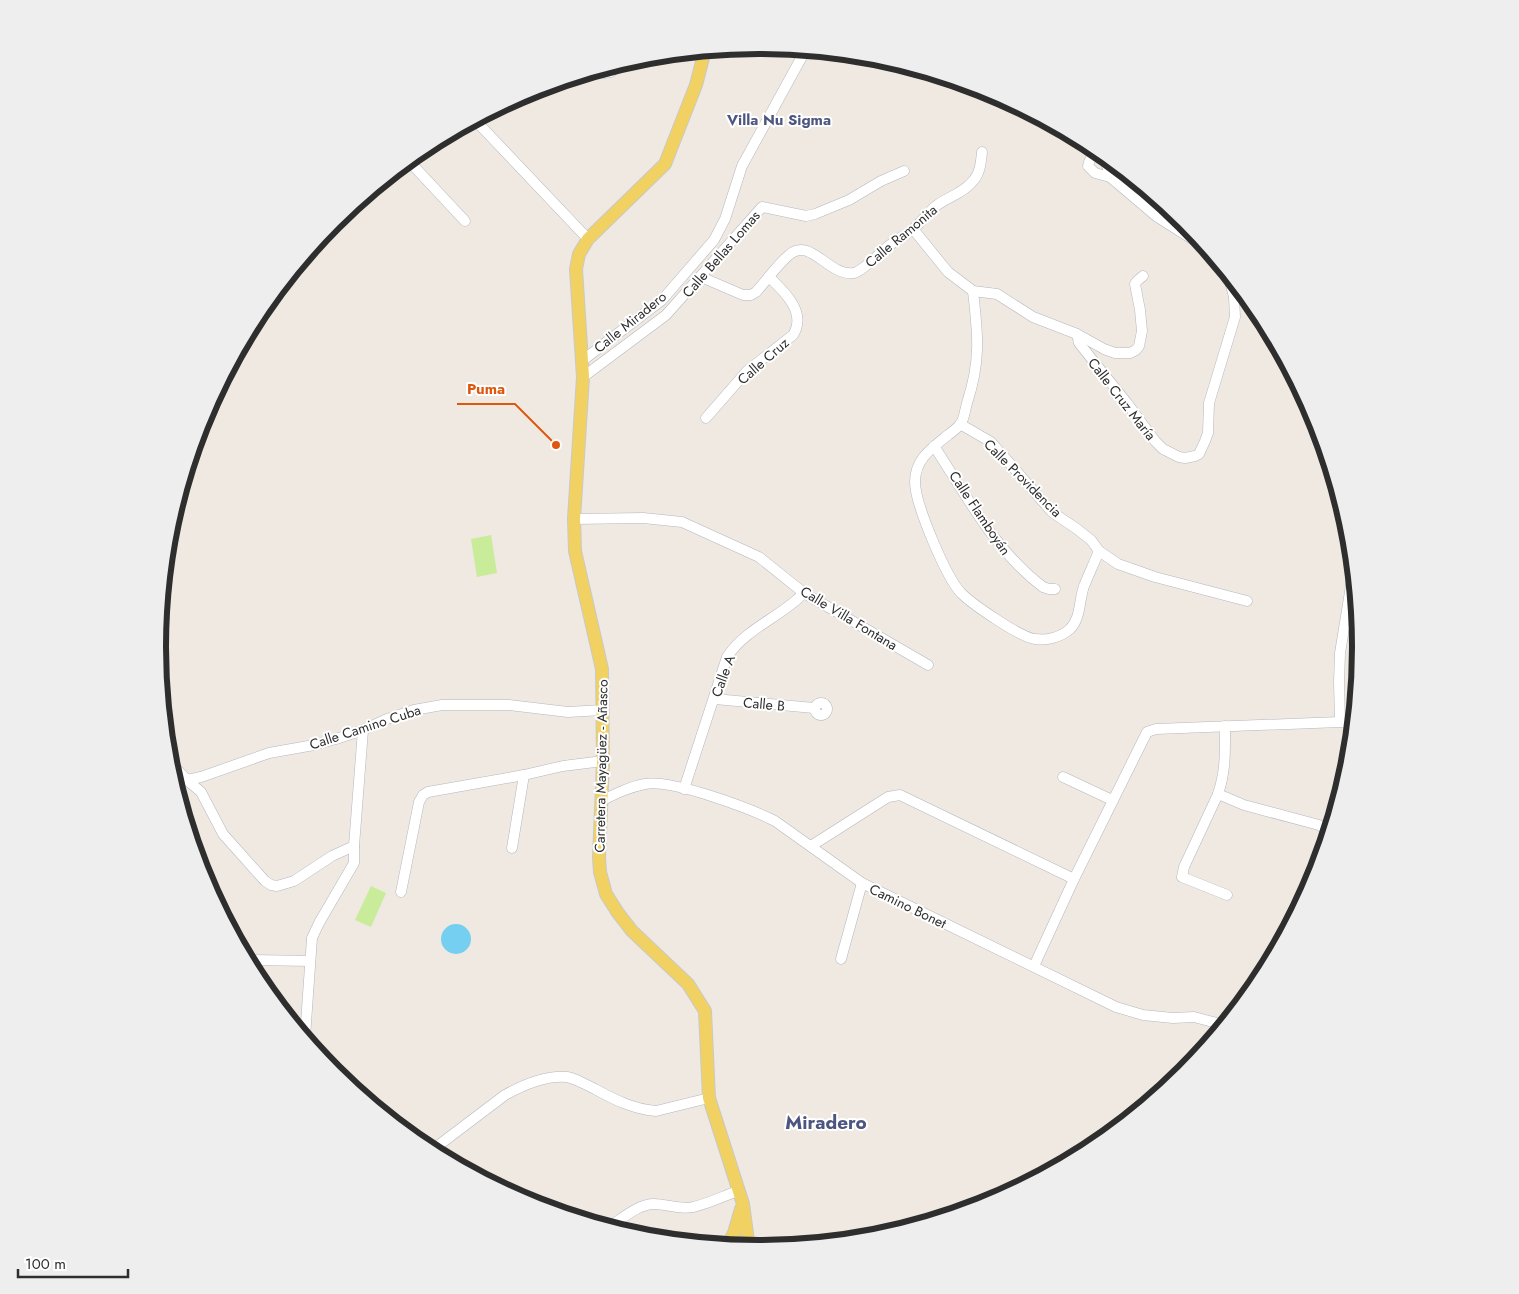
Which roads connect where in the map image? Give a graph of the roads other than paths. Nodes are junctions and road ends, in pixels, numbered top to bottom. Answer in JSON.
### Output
{"nodes":[{"id":1,"x":803,"y":55,"type":"edge"},
{"id":2,"x":703,"y":57,"type":"edge"},
{"id":3,"x":479,"y":125,"type":"edge"},
{"id":4,"x":982,"y":152,"type":"dead end"},
{"id":5,"x":413,"y":166,"type":"edge"},
{"id":6,"x":904,"y":172,"type":"dead end"},
{"id":7,"x":1110,"y":177,"type":"dead end"},
{"id":8,"x":465,"y":221,"type":"dead end"},
{"id":9,"x":912,"y":229,"type":"junction"},
{"id":10,"x":1185,"y":235,"type":"edge"},
{"id":11,"x":588,"y":239,"type":"junction"},
{"id":12,"x":1143,"y":276,"type":"dead end"},
{"id":13,"x":701,"y":277,"type":"junction"},
{"id":14,"x":769,"y":277,"type":"junction"},
{"id":15,"x":1232,"y":288,"type":"edge"},
{"id":16,"x":973,"y":291,"type":"junction"},
{"id":17,"x":1077,"y":334,"type":"junction"},
{"id":18,"x":583,"y":360,"type":"junction"},
{"id":19,"x":583,"y":377,"type":"junction"},
{"id":20,"x":706,"y":418,"type":"dead end"},
{"id":21,"x":960,"y":424,"type":"junction"},
{"id":22,"x":934,"y":446,"type":"junction"},
{"id":23,"x":574,"y":519,"type":"junction"},
{"id":24,"x":1099,"y":551,"type":"junction"},
{"id":25,"x":1055,"y":589,"type":"dead end"},
{"id":26,"x":804,"y":593,"type":"junction"},
{"id":27,"x":1350,"y":593,"type":"edge"},
{"id":28,"x":1248,"y":601,"type":"dead end"},
{"id":29,"x":928,"y":665,"type":"dead end"},
{"id":30,"x":714,"y":699,"type":"junction"},
{"id":31,"x":814,"y":708,"type":"dead end"},
{"id":32,"x":603,"y":710,"type":"junction"},
{"id":33,"x":1340,"y":722,"type":"junction"},
{"id":34,"x":1348,"y":723,"type":"edge"},
{"id":35,"x":1225,"y":726,"type":"junction"},
{"id":36,"x":363,"y":730,"type":"junction"},
{"id":37,"x":602,"y":761,"type":"junction"},
{"id":38,"x":180,"y":773,"type":"edge"},
{"id":39,"x":524,"y":775,"type":"junction"},
{"id":40,"x":1063,"y":776,"type":"dead end"},
{"id":41,"x":187,"y":780,"type":"junction"},
{"id":42,"x":182,"y":781,"type":"edge"},
{"id":43,"x":684,"y":789,"type":"junction"},
{"id":44,"x":1218,"y":794,"type":"junction"},
{"id":45,"x":1112,"y":800,"type":"junction"},
{"id":46,"x":602,"y":801,"type":"junction"},
{"id":47,"x":1324,"y":828,"type":"edge"},
{"id":48,"x":354,"y":846,"type":"junction"},
{"id":49,"x":810,"y":846,"type":"junction"},
{"id":50,"x":512,"y":848,"type":"dead end"},
{"id":51,"x":1074,"y":879,"type":"junction"},
{"id":52,"x":862,"y":883,"type":"junction"},
{"id":53,"x":401,"y":892,"type":"dead end"},
{"id":54,"x":1227,"y":895,"type":"dead end"},
{"id":55,"x":841,"y":959,"type":"dead end"},
{"id":56,"x":256,"y":960,"type":"edge"},
{"id":57,"x":310,"y":961,"type":"junction"},
{"id":58,"x":1034,"y":966,"type":"junction"},
{"id":59,"x":1218,"y":1023,"type":"edge"},
{"id":60,"x":306,"y":1029,"type":"edge"},
{"id":61,"x":709,"y":1098,"type":"junction"},
{"id":62,"x":438,"y":1145,"type":"edge"},
{"id":63,"x":738,"y":1191,"type":"junction"},
{"id":64,"x":743,"y":1204,"type":"junction"},
{"id":65,"x":617,"y":1223,"type":"edge"},
{"id":66,"x":731,"y":1239,"type":"edge"},
{"id":67,"x":746,"y":1240,"type":"edge"}],
"edges":[{"from":1,"to":18,"type":"street","name":"Calle Miradero"},
{"from":2,"to":11,"type":"main road","name":"Carretera Mayagüez - Añasco"},
{"from":3,"to":11,"type":"street"},
{"from":4,"to":9,"type":"street","name":"Calle Ramonita"},
{"from":5,"to":8,"type":"street"},
{"from":6,"to":13,"type":"street","name":"Calle Bellas Lomas"},
{"from":7,"to":10,"type":"street"},
{"from":9,"to":14,"type":"street","name":"Calle Ramonita"},
{"from":9,"to":16,"type":"street"},
{"from":11,"to":18,"type":"main road","name":"Carretera Mayagüez - Añasco"},
{"from":12,"to":17,"type":"street"},
{"from":13,"to":14,"type":"street","name":"Calle Ramonita"},
{"from":13,"to":19,"type":"street","name":"Calle Bellas Lomas"},
{"from":14,"to":20,"type":"street","name":"Calle Cruz"},
{"from":15,"to":17,"type":"street","name":"Calle Cruz María"},
{"from":16,"to":17,"type":"street"},
{"from":16,"to":21,"type":"street"},
{"from":18,"to":19,"type":"main road","name":"Carretera Mayagüez - Añasco"},
{"from":19,"to":23,"type":"main road","name":"Carretera Mayagüez - Añasco"},
{"from":21,"to":22,"type":"street"},
{"from":21,"to":24,"type":"street","name":"Calle Providencia"},
{"from":22,"to":24,"type":"street"},
{"from":22,"to":25,"type":"street","name":"Calle Flamboyán"},
{"from":23,"to":26,"type":"street","name":"Calle Villa Fontana"},
{"from":23,"to":32,"type":"main road","name":"Carretera Mayagüez - Añasco"},
{"from":24,"to":28,"type":"street","name":"Calle Providencia"},
{"from":26,"to":29,"type":"street","name":"Calle Villa Fontana"},
{"from":26,"to":30,"type":"street","name":"Calle A"},
{"from":27,"to":33,"type":"street"},
{"from":30,"to":31,"type":"street","name":"Calle B"},
{"from":30,"to":43,"type":"street","name":"Calle A"},
{"from":32,"to":36,"type":"street","name":"Calle Camino Cuba"},
{"from":32,"to":37,"type":"main road","name":"Carretera Mayagüez - Añasco"},
{"from":33,"to":34,"type":"street"},
{"from":33,"to":35,"type":"street"},
{"from":35,"to":44,"type":"street"},
{"from":35,"to":45,"type":"street"},
{"from":36,"to":41,"type":"street","name":"Calle Camino Cuba"},
{"from":36,"to":48,"type":"street"},
{"from":37,"to":39,"type":"street"},
{"from":37,"to":46,"type":"main road","name":"Carretera Mayagüez - Añasco"},
{"from":38,"to":41,"type":"street"},
{"from":39,"to":50,"type":"street"},
{"from":39,"to":53,"type":"street"},
{"from":40,"to":45,"type":"street"},
{"from":41,"to":42,"type":"street","name":"Calle Camino Cuba"},
{"from":41,"to":48,"type":"street"},
{"from":43,"to":46,"type":"street","name":"Camino Bonet"},
{"from":43,"to":49,"type":"street","name":"Camino Bonet"},
{"from":44,"to":47,"type":"street"},
{"from":44,"to":54,"type":"street"},
{"from":45,"to":51,"type":"street"},
{"from":46,"to":61,"type":"main road","name":"Carretera Mayagüez - Añasco"},
{"from":48,"to":57,"type":"street"},
{"from":49,"to":51,"type":"street"},
{"from":49,"to":52,"type":"street","name":"Camino Bonet"},
{"from":51,"to":58,"type":"street"},
{"from":52,"to":55,"type":"street"},
{"from":52,"to":58,"type":"street","name":"Camino Bonet"},
{"from":56,"to":57,"type":"street"},
{"from":57,"to":60,"type":"street"},
{"from":58,"to":59,"type":"street","name":"Camino Bonet"},
{"from":61,"to":62,"type":"street"},
{"from":61,"to":63,"type":"main road","name":"Carretera Mayagüez - Añasco"},
{"from":63,"to":64,"type":"main road","name":"Carretera Mayagüez - Añasco"},
{"from":63,"to":65,"type":"street"},
{"from":64,"to":66,"type":"main road"},
{"from":64,"to":67,"type":"main road","name":"Carretera Mayagüez - Añasco"}]}
